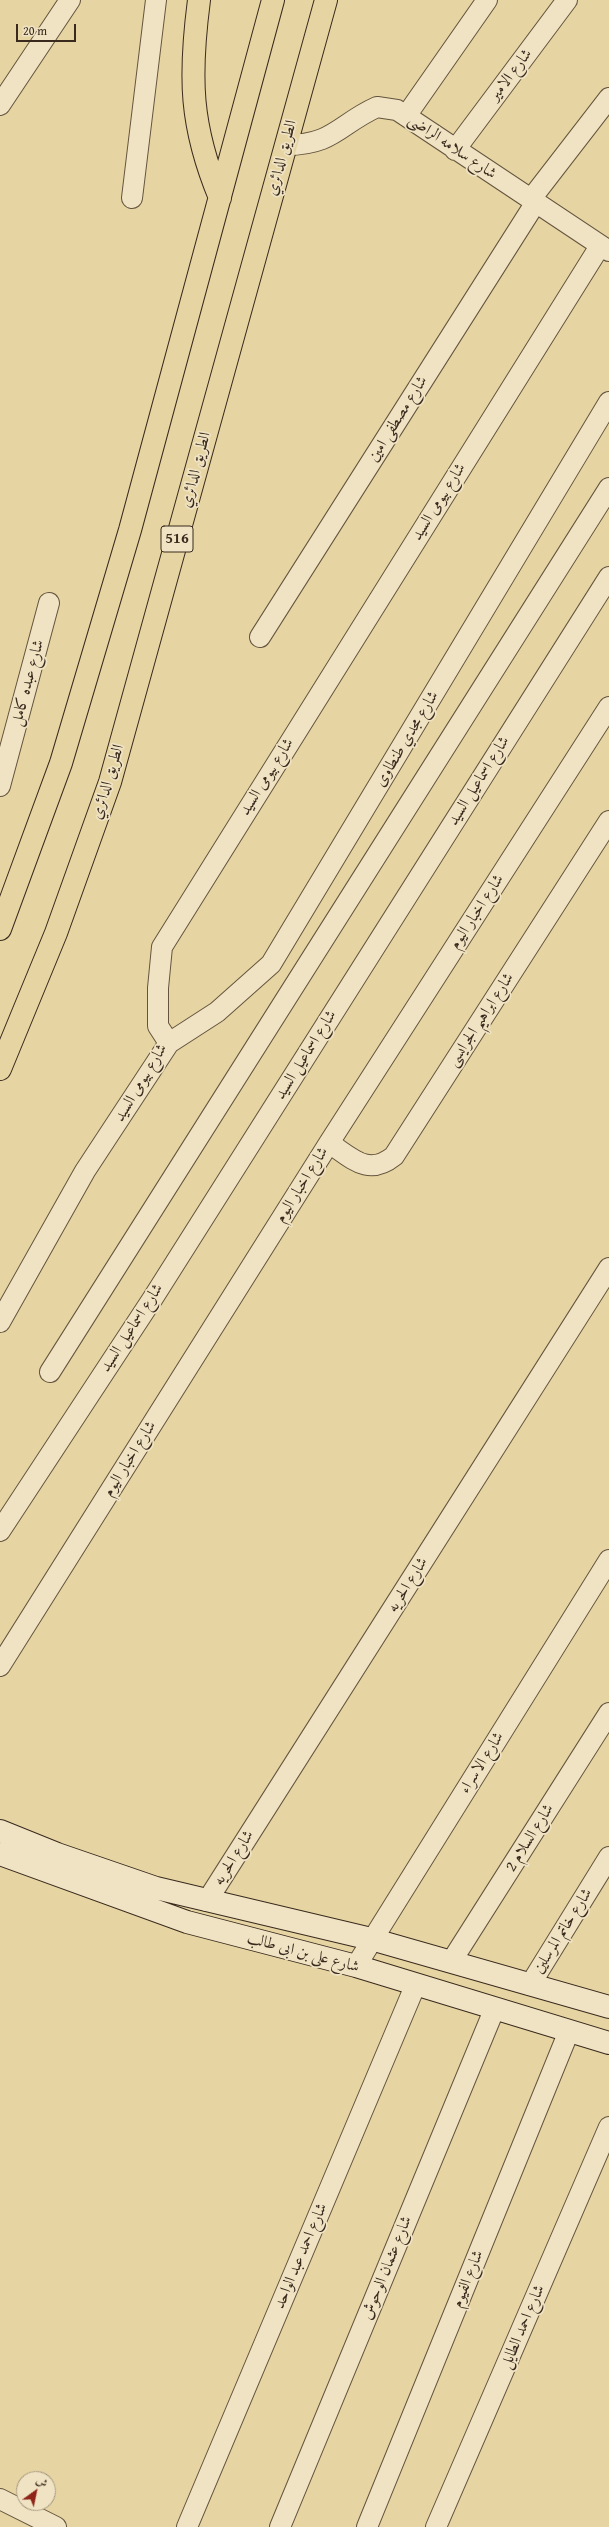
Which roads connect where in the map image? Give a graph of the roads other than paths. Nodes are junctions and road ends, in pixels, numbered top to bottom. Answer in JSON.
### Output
{"nodes":[{"id":1,"x":70,"y":0,"type":"edge"},
{"id":2,"x":156,"y":0,"type":"edge"},
{"id":3,"x":199,"y":0,"type":"edge"},
{"id":4,"x":273,"y":0,"type":"edge"},
{"id":5,"x":326,"y":0,"type":"edge"},
{"id":6,"x":487,"y":0,"type":"edge"},
{"id":7,"x":567,"y":0,"type":"edge"},
{"id":8,"x":609,"y":98,"type":"edge"},
{"id":9,"x":0,"y":105,"type":"edge"},
{"id":10,"x":406,"y":116,"type":"junction"},
{"id":11,"x":286,"y":145,"type":"junction"},
{"id":12,"x":456,"y":150,"type":"junction"},
{"id":13,"x":132,"y":198,"type":"dead end"},
{"id":14,"x":220,"y":198,"type":"junction"},
{"id":15,"x":533,"y":200,"type":"junction"},
{"id":16,"x":606,"y":248,"type":"edge"},
{"id":17,"x":609,"y":402,"type":"edge"},
{"id":18,"x":609,"y":488,"type":"edge"},
{"id":19,"x":609,"y":577,"type":"edge"},
{"id":20,"x":50,"y":603,"type":"dead end"},
{"id":21,"x":260,"y":636,"type":"dead end"},
{"id":22,"x":609,"y":707,"type":"edge"},
{"id":23,"x":0,"y":786,"type":"edge"},
{"id":24,"x":609,"y":821,"type":"edge"},
{"id":25,"x":0,"y":929,"type":"edge"},
{"id":26,"x":169,"y":1043,"type":"junction"},
{"id":27,"x":0,"y":1069,"type":"edge"},
{"id":28,"x":329,"y":1143,"type":"junction"},
{"id":29,"x":609,"y":1268,"type":"edge"},
{"id":30,"x":0,"y":1322,"type":"edge"},
{"id":31,"x":50,"y":1372,"type":"dead end"},
{"id":32,"x":0,"y":1531,"type":"edge"},
{"id":33,"x":609,"y":1560,"type":"edge"},
{"id":34,"x":0,"y":1666,"type":"edge"},
{"id":35,"x":609,"y":1714,"type":"edge"},
{"id":36,"x":0,"y":1831,"type":"edge"},
{"id":37,"x":0,"y":1854,"type":"edge"},
{"id":38,"x":609,"y":1857,"type":"edge"},
{"id":39,"x":207,"y":1901,"type":"junction"},
{"id":40,"x":371,"y":1939,"type":"junction"},
{"id":41,"x":451,"y":1962,"type":"junction"},
{"id":42,"x":356,"y":1966,"type":"junction"},
{"id":43,"x":530,"y":1985,"type":"junction"},
{"id":44,"x":415,"y":1986,"type":"junction"},
{"id":45,"x":609,"y":2008,"type":"edge"},
{"id":46,"x":494,"y":2010,"type":"junction"},
{"id":47,"x":569,"y":2031,"type":"junction"},
{"id":48,"x":609,"y":2043,"type":"edge"},
{"id":49,"x":609,"y":2128,"type":"edge"},
{"id":50,"x":0,"y":2499,"type":"edge"},
{"id":51,"x":56,"y":2527,"type":"edge"},
{"id":52,"x":187,"y":2527,"type":"edge"},
{"id":53,"x":280,"y":2527,"type":"edge"},
{"id":54,"x":367,"y":2527,"type":"edge"},
{"id":55,"x":436,"y":2527,"type":"edge"}],
"edges":[{"from":1,"to":9,"type":"street"},
{"from":2,"to":13,"type":"street"},
{"from":3,"to":14,"type":"highway"},
{"from":4,"to":14,"type":"highway"},
{"from":5,"to":11,"type":"highway","name":"الطريق الدائري","number":"516"},
{"from":6,"to":10,"type":"street"},
{"from":7,"to":12,"type":"street","name":"شارع الامير"},
{"from":8,"to":15,"type":"street","name":"شارع مصطفى امين"},
{"from":10,"to":11,"type":"street","name":"شارع سلامه الراضى"},
{"from":10,"to":12,"type":"street","name":"شارع سلامه الراضى"},
{"from":11,"to":27,"type":"highway","name":"الطريق الدائري","number":"516"},
{"from":12,"to":15,"type":"street","name":"شارع سلامه الراضى"},
{"from":14,"to":25,"type":"highway"},
{"from":15,"to":16,"type":"street","name":"شارع سلامه الراضى"},
{"from":15,"to":21,"type":"street","name":"شارع مصطفى امين"},
{"from":16,"to":26,"type":"street","name":"شارع بيومى السيد"},
{"from":17,"to":26,"type":"street","name":"شارع مجدي طنطاوى"},
{"from":18,"to":31,"type":"street"},
{"from":19,"to":32,"type":"street","name":"شارع اسماعيل السيد"},
{"from":20,"to":23,"type":"street","name":"شارع عبده كامل"},
{"from":22,"to":28,"type":"street","name":"شارع اخبار اليوم"},
{"from":24,"to":28,"type":"street","name":"شارع ابراهيم الجرايسى"},
{"from":26,"to":30,"type":"street","name":"شارع بيومى السيد"},
{"from":28,"to":34,"type":"street","name":"شارع اخبار اليوم"},
{"from":29,"to":39,"type":"street","name":"شارع الحريه"},
{"from":33,"to":40,"type":"street","name":"شارع الاسراء"},
{"from":35,"to":41,"type":"street","name":"شارع السلام 2"},
{"from":36,"to":39,"type":"street","name":"شارع على بن ابى طالب"},
{"from":37,"to":42,"type":"street","name":"شارع على بن ابى طالب"},
{"from":38,"to":43,"type":"street","name":"شارع خاتم المرسلين"},
{"from":39,"to":40,"type":"street","name":"شارع على بن ابى طالب"},
{"from":40,"to":41,"type":"street","name":"شارع على بن ابى طالب"},
{"from":40,"to":42,"type":"street","name":"شارع الاسراء"},
{"from":41,"to":43,"type":"street","name":"شارع على بن ابى طالب"},
{"from":42,"to":44,"type":"street","name":"شارع على بن ابى طالب"},
{"from":43,"to":45,"type":"street","name":"شارع على بن ابى طالب"},
{"from":44,"to":46,"type":"street","name":"شارع على بن ابى طالب"},
{"from":44,"to":52,"type":"street","name":"شارع احمد عبد الواحد"},
{"from":46,"to":47,"type":"street","name":"شارع على بن ابى طالب"},
{"from":46,"to":53,"type":"street","name":"شارع عثمان الوحوش"},
{"from":47,"to":48,"type":"street","name":"شارع على بن ابى طالب"},
{"from":47,"to":54,"type":"street","name":"شارع الفيوم"},
{"from":49,"to":55,"type":"street","name":"شارع احمد الطايل"},
{"from":50,"to":51,"type":"street"}]}
